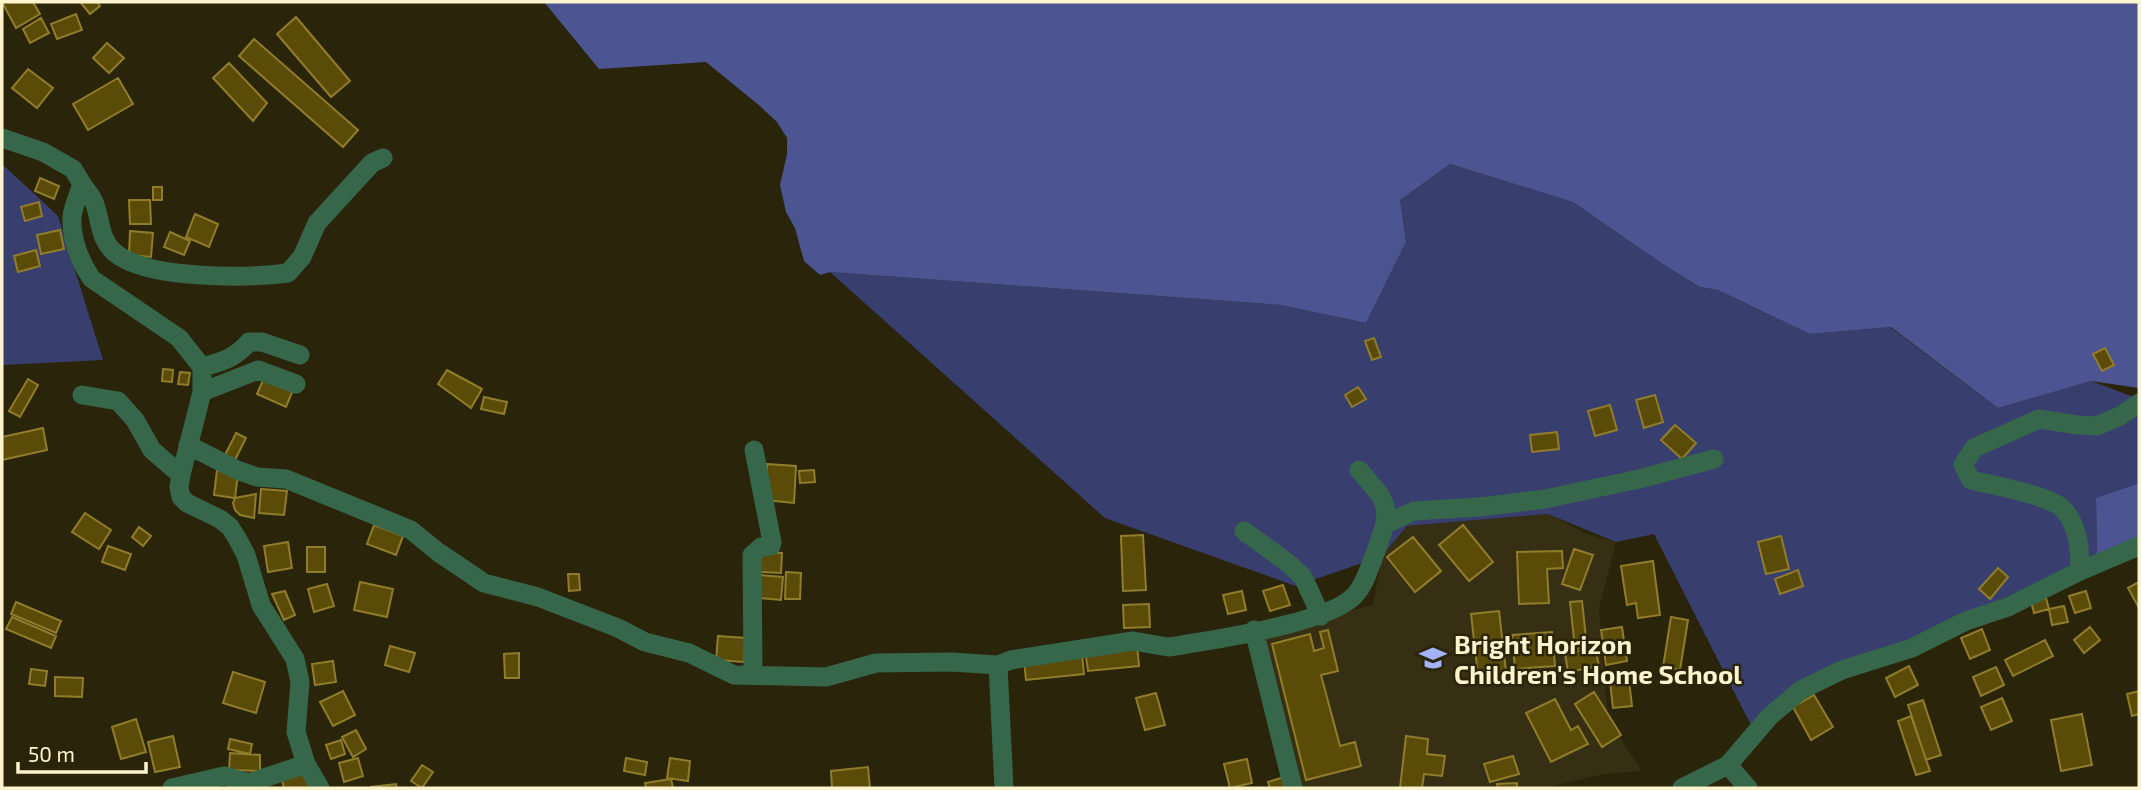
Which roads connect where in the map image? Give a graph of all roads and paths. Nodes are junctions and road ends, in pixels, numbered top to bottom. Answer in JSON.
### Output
{"nodes":[{"id":1,"x":2,"y":138,"type":"edge"},
{"id":2,"x":383,"y":158,"type":"dead end"},
{"id":3,"x":82,"y":184,"type":"junction"},
{"id":4,"x":300,"y":355,"type":"dead end"},
{"id":5,"x":202,"y":367,"type":"junction"},
{"id":6,"x":296,"y":384,"type":"dead end"},
{"id":7,"x":202,"y":392,"type":"junction"},
{"id":8,"x":82,"y":395,"type":"dead end"},
{"id":9,"x":2139,"y":403,"type":"edge"},
{"id":10,"x":188,"y":445,"type":"junction"},
{"id":11,"x":754,"y":450,"type":"dead end"},
{"id":12,"x":1714,"y":459,"type":"dead end"},
{"id":13,"x":1359,"y":470,"type":"dead end"},
{"id":14,"x":181,"y":475,"type":"junction"},
{"id":15,"x":1386,"y":524,"type":"junction"},
{"id":16,"x":1244,"y":531,"type":"dead end"},
{"id":17,"x":2139,"y":546,"type":"edge"},
{"id":18,"x":2080,"y":571,"type":"junction"},
{"id":19,"x":1321,"y":616,"type":"junction"},
{"id":20,"x":1254,"y":630,"type":"junction"},
{"id":21,"x":998,"y":665,"type":"junction"},
{"id":22,"x":753,"y":674,"type":"junction"},
{"id":23,"x":306,"y":764,"type":"junction"},
{"id":24,"x":1728,"y":765,"type":"junction"},
{"id":25,"x":172,"y":788,"type":"edge"},
{"id":26,"x":320,"y":788,"type":"edge"},
{"id":27,"x":1004,"y":788,"type":"edge"},
{"id":28,"x":1293,"y":788,"type":"edge"},
{"id":29,"x":1682,"y":788,"type":"edge"},
{"id":30,"x":1748,"y":788,"type":"edge"}],
"edges":[{"from":1,"to":3,"type":"street"},
{"from":2,"to":3,"type":"street"},
{"from":3,"to":5,"type":"street"},
{"from":4,"to":5,"type":"street"},
{"from":5,"to":7,"type":"street"},
{"from":6,"to":7,"type":"street"},
{"from":7,"to":10,"type":"street"},
{"from":8,"to":14,"type":"street"},
{"from":9,"to":18,"type":"street"},
{"from":10,"to":14,"type":"street"},
{"from":10,"to":22,"type":"street"},
{"from":11,"to":22,"type":"street"},
{"from":12,"to":15,"type":"street"},
{"from":13,"to":15,"type":"street"},
{"from":14,"to":23,"type":"street"},
{"from":15,"to":19,"type":"street"},
{"from":16,"to":19,"type":"street"},
{"from":17,"to":18,"type":"street"},
{"from":18,"to":24,"type":"street"},
{"from":19,"to":20,"type":"street"},
{"from":20,"to":21,"type":"street"},
{"from":20,"to":28,"type":"street"},
{"from":21,"to":22,"type":"street"},
{"from":21,"to":27,"type":"street"},
{"from":23,"to":25,"type":"street"},
{"from":23,"to":26,"type":"street"},
{"from":24,"to":29,"type":"street"},
{"from":24,"to":30,"type":"street"}]}
